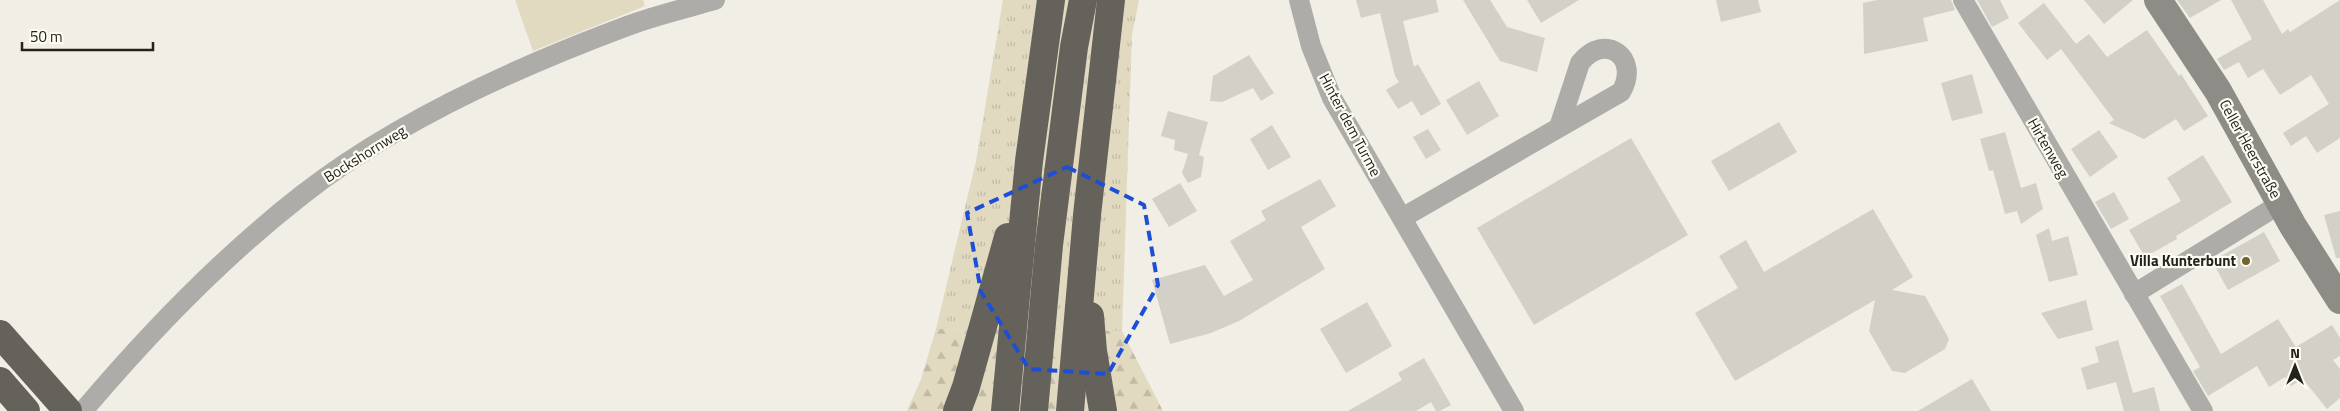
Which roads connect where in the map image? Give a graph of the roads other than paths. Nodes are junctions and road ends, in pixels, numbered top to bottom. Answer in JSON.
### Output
{"nodes":[{"id":1,"x":715,"y":0,"type":"edge"},
{"id":2,"x":1051,"y":0,"type":"edge"},
{"id":3,"x":1083,"y":0,"type":"edge"},
{"id":4,"x":1111,"y":0,"type":"edge"},
{"id":5,"x":1300,"y":0,"type":"edge"},
{"id":6,"x":1963,"y":0,"type":"edge"},
{"id":7,"x":2158,"y":0,"type":"edge"},
{"id":8,"x":1560,"y":127,"type":"dead end"},
{"id":9,"x":1030,"y":161,"type":"junction"},
{"id":10,"x":2280,"y":204,"type":"junction"},
{"id":11,"x":1087,"y":215,"type":"junction"},
{"id":12,"x":1402,"y":218,"type":"junction"},
{"id":13,"x":2134,"y":294,"type":"junction"},
{"id":14,"x":2340,"y":300,"type":"edge"},
{"id":15,"x":0,"y":334,"type":"edge"},
{"id":16,"x":0,"y":381,"type":"edge"},
{"id":17,"x":89,"y":404,"type":"edge"},
{"id":18,"x":26,"y":411,"type":"edge"},
{"id":19,"x":68,"y":411,"type":"edge"},
{"id":20,"x":957,"y":411,"type":"edge"},
{"id":21,"x":1005,"y":411,"type":"edge"},
{"id":22,"x":1034,"y":411,"type":"edge"},
{"id":23,"x":1070,"y":411,"type":"edge"},
{"id":24,"x":1103,"y":411,"type":"edge"},
{"id":25,"x":1514,"y":411,"type":"edge"},
{"id":26,"x":2203,"y":411,"type":"edge"}],
"edges":[{"from":1,"to":17,"type":"street","name":"Bockshornweg"},
{"from":2,"to":9,"type":"highway"},
{"from":3,"to":22,"type":"highway"},
{"from":4,"to":11,"type":"highway"},
{"from":5,"to":12,"type":"street","name":"Hinter dem Turme"},
{"from":6,"to":13,"type":"street","name":"Hirtenweg"},
{"from":7,"to":10,"type":"main road","name":"Celler Heerstraße"},
{"from":8,"to":12,"type":"street"},
{"from":9,"to":20,"type":"highway"},
{"from":9,"to":21,"type":"highway"},
{"from":10,"to":13,"type":"street"},
{"from":10,"to":14,"type":"main road","name":"Celler Heerstraße"},
{"from":11,"to":23,"type":"highway"},
{"from":11,"to":24,"type":"highway"},
{"from":12,"to":25,"type":"street","name":"Hinter dem Turme"},
{"from":13,"to":26,"type":"street","name":"Hirtenweg"},
{"from":15,"to":19,"type":"highway"},
{"from":16,"to":18,"type":"highway"}]}
